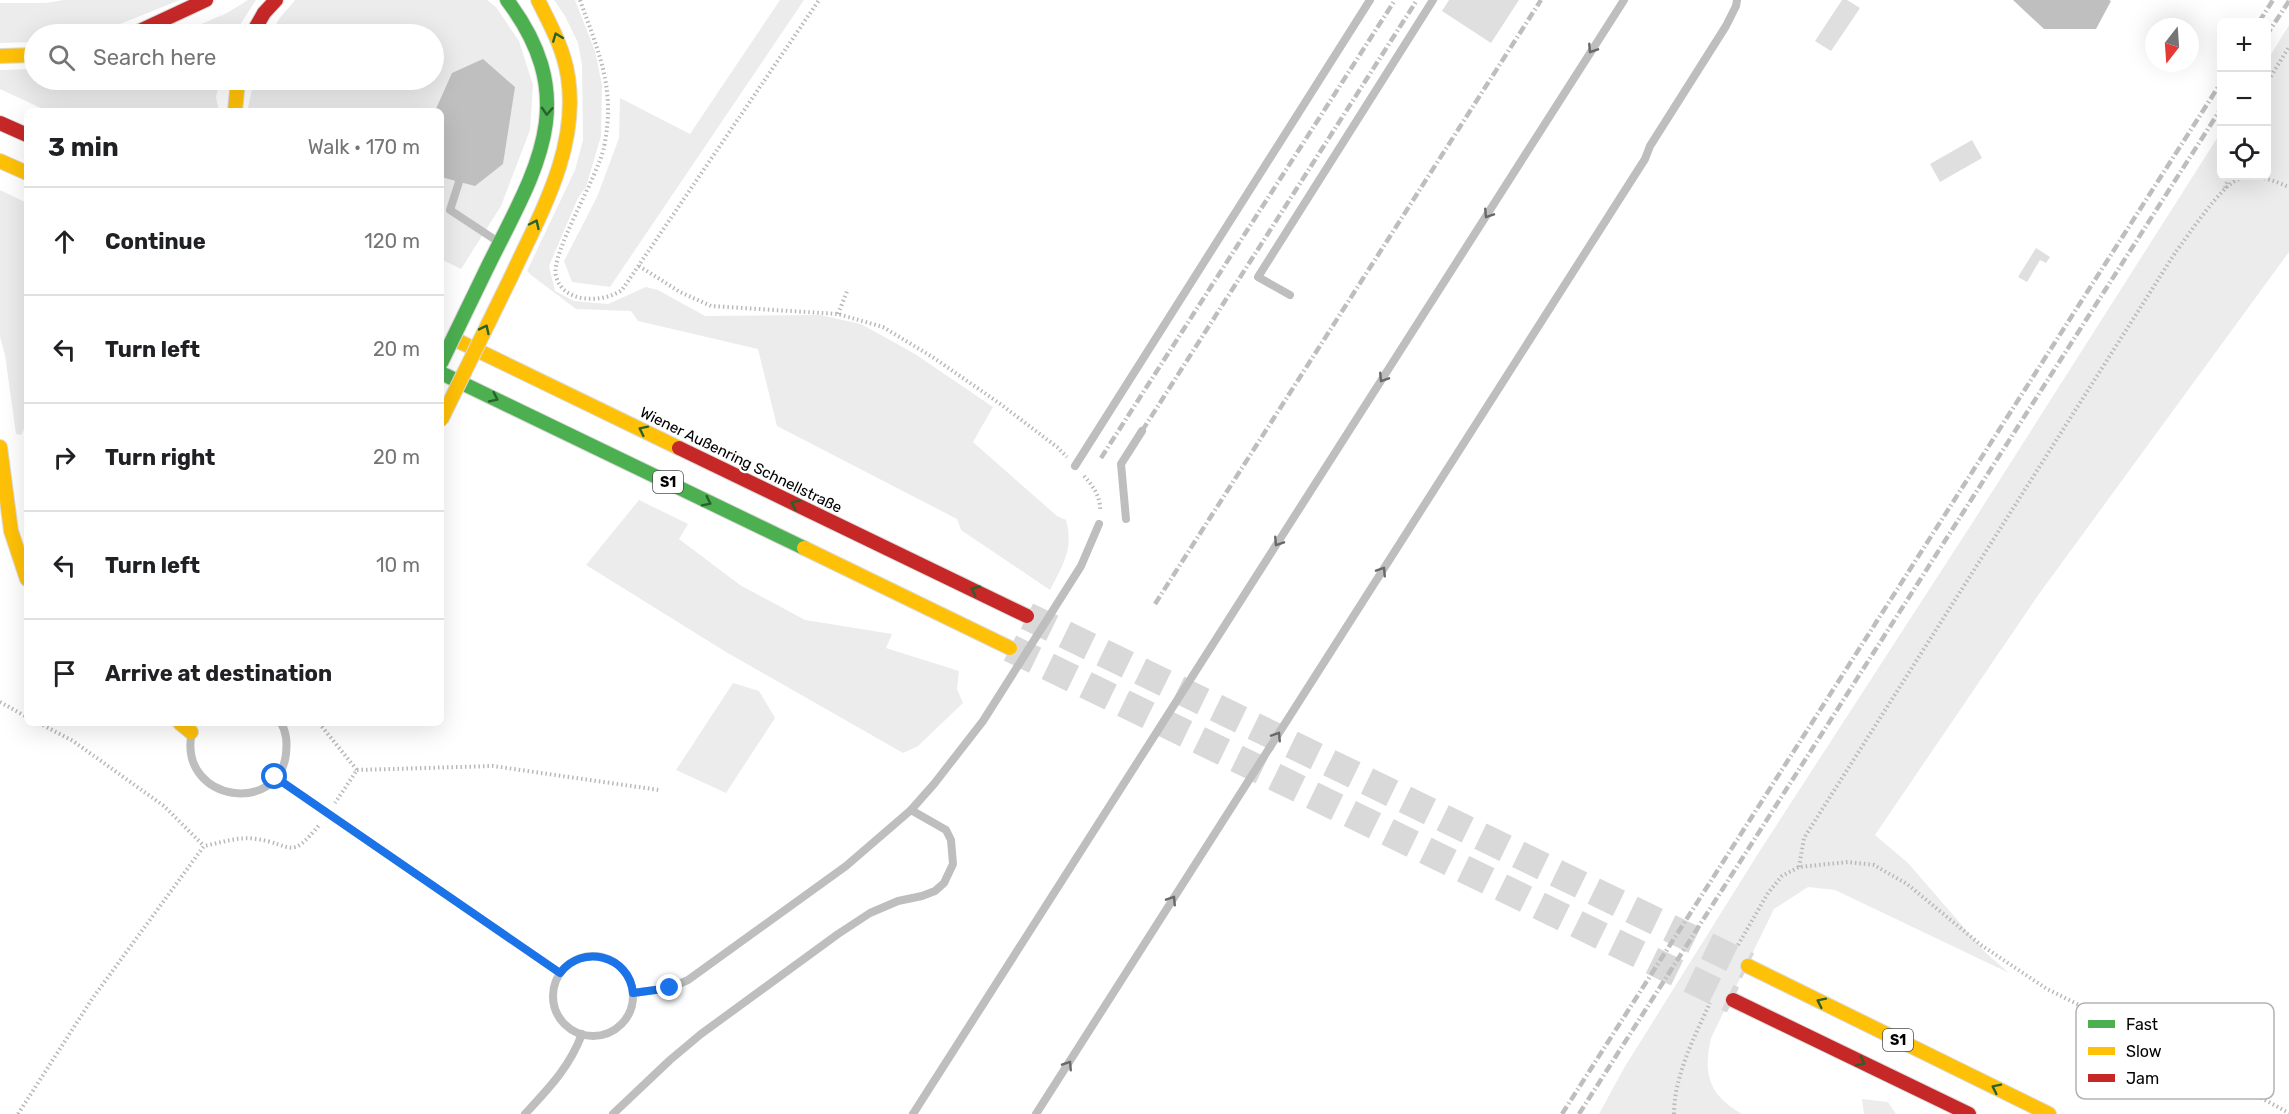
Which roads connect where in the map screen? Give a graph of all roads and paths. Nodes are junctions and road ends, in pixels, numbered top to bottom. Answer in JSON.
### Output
{"nodes":[{"id":1,"x":206,"y":0,"type":"edge"},
{"id":2,"x":276,"y":0,"type":"edge"},
{"id":3,"x":507,"y":0,"type":"edge"},
{"id":4,"x":538,"y":0,"type":"edge"},
{"id":5,"x":819,"y":0,"type":"edge"},
{"id":6,"x":1370,"y":0,"type":"edge"},
{"id":7,"x":1433,"y":0,"type":"edge"},
{"id":8,"x":1624,"y":0,"type":"edge"},
{"id":9,"x":1737,"y":0,"type":"edge"},
{"id":10,"x":154,"y":24,"type":"edge"},
{"id":11,"x":258,"y":24,"type":"edge"},
{"id":12,"x":2289,"y":47,"type":"edge"},
{"id":13,"x":24,"y":55,"type":"edge"},
{"id":14,"x":0,"y":56,"type":"edge"},
{"id":15,"x":2271,"y":76,"type":"edge"},
{"id":16,"x":237,"y":90,"type":"edge"},
{"id":17,"x":235,"y":108,"type":"edge"},
{"id":18,"x":0,"y":123,"type":"edge"},
{"id":19,"x":24,"y":134,"type":"edge"},
{"id":20,"x":0,"y":160,"type":"edge"},
{"id":21,"x":24,"y":172,"type":"edge"},
{"id":22,"x":2228,"y":180,"type":"edge"},
{"id":23,"x":459,"y":182,"type":"dead end"},
{"id":24,"x":2289,"y":187,"type":"edge"},
{"id":25,"x":2225,"y":189,"type":"junction"},
{"id":26,"x":500,"y":242,"type":"junction"},
{"id":27,"x":639,"y":266,"type":"junction"},
{"id":28,"x":848,"y":289,"type":"dead end"},
{"id":29,"x":1290,"y":296,"type":"dead end"},
{"id":30,"x":601,"y":299,"type":"dead end"},
{"id":31,"x":838,"y":314,"type":"junction"},
{"id":32,"x":444,"y":334,"type":"edge"},
{"id":33,"x":444,"y":357,"type":"edge"},
{"id":34,"x":444,"y":374,"type":"edge"},
{"id":35,"x":444,"y":414,"type":"edge"},
{"id":36,"x":1142,"y":431,"type":"dead end"},
{"id":37,"x":0,"y":447,"type":"edge"},
{"id":38,"x":1075,"y":466,"type":"junction"},
{"id":39,"x":1126,"y":519,"type":"dead end"},
{"id":40,"x":1099,"y":524,"type":"joint"},
{"id":41,"x":24,"y":573,"type":"edge"},
{"id":42,"x":1028,"y":616,"type":"tunnel mouth"},
{"id":43,"x":1010,"y":648,"type":"tunnel mouth"},
{"id":44,"x":0,"y":702,"type":"edge"},
{"id":45,"x":24,"y":715,"type":"edge"},
{"id":46,"x":45,"y":726,"type":"edge"},
{"id":47,"x":189,"y":726,"type":"edge"},
{"id":48,"x":282,"y":726,"type":"edge"},
{"id":49,"x":321,"y":726,"type":"edge"},
{"id":50,"x":357,"y":770,"type":"junction"},
{"id":51,"x":275,"y":777,"type":"junction"},
{"id":52,"x":659,"y":790,"type":"dead end"},
{"id":53,"x":911,"y":810,"type":"junction"},
{"id":54,"x":329,"y":813,"type":"junction"},
{"id":55,"x":204,"y":846,"type":"junction"},
{"id":56,"x":1799,"y":867,"type":"junction"},
{"id":57,"x":1737,"y":949,"type":"dead end"},
{"id":58,"x":1748,"y":966,"type":"tunnel mouth"},
{"id":59,"x":560,"y":973,"type":"junction"},
{"id":60,"x":633,"y":993,"type":"junction"},
{"id":61,"x":1713,"y":998,"type":"dead end"},
{"id":62,"x":1733,"y":1000,"type":"tunnel mouth"},
{"id":63,"x":2076,"y":1003,"type":"edge"},
{"id":64,"x":582,"y":1034,"type":"junction"},
{"id":65,"x":2263,"y":1099,"type":"edge"},
{"id":66,"x":2289,"y":1113,"type":"edge"},
{"id":67,"x":18,"y":1114,"type":"edge"},
{"id":68,"x":525,"y":1114,"type":"edge"},
{"id":69,"x":613,"y":1114,"type":"edge"},
{"id":70,"x":913,"y":1114,"type":"edge"},
{"id":71,"x":1036,"y":1114,"type":"edge"},
{"id":72,"x":1674,"y":1114,"type":"edge"},
{"id":73,"x":1969,"y":1114,"type":"edge"},
{"id":74,"x":2049,"y":1114,"type":"edge"}],
"edges":[{"from":1,"to":10,"type":"highway"},
{"from":2,"to":11,"type":"highway"},
{"from":3,"to":26,"type":"highway","one_way":true},
{"from":35,"to":4,"type":"highway","one_way":true,"bridge":true},
{"from":5,"to":27,"type":"path"},
{"from":6,"to":38,"type":"lane"},
{"from":7,"to":29,"type":"lane"},
{"from":8,"to":70,"type":"lane","one_way":true},
{"from":71,"to":9,"type":"lane","one_way":true},
{"from":12,"to":15,"type":"path"},
{"from":13,"to":14,"type":"highway"},
{"from":16,"to":17,"type":"highway"},
{"from":18,"to":19,"type":"highway"},
{"from":20,"to":21,"type":"highway"},
{"from":22,"to":25,"type":"path"},
{"from":23,"to":26,"type":"lane"},
{"from":24,"to":25,"type":"path"},
{"from":25,"to":56,"type":"path"},
{"from":26,"to":33,"type":"highway","bridge":true},
{"from":27,"to":30,"type":"path"},
{"from":27,"to":31,"type":"path"},
{"from":28,"to":31,"type":"path"},
{"from":31,"to":38,"type":"path"},
{"from":42,"to":32,"type":"highway","name":"Wiener Außenring Schnellstraße","number":"S1","one_way":true},
{"from":34,"to":43,"type":"highway","number":"S1","one_way":true},
{"from":36,"to":39,"type":"lane"},
{"from":37,"to":41,"type":"highway"},
{"from":38,"to":40,"type":"path"},
{"from":40,"to":53,"type":"lane"},
{"from":44,"to":45,"type":"path"},
{"from":46,"to":55,"type":"path"},
{"from":47,"to":51,"type":"lane"},
{"from":48,"to":51,"type":"lane"},
{"from":49,"to":50,"type":"path"},
{"from":50,"to":52,"type":"path"},
{"from":50,"to":54,"type":"path"},
{"from":51,"to":54,"type":"lane"},
{"from":53,"to":60,"type":"lane"},
{"from":53,"to":69,"type":"lane"},
{"from":54,"to":55,"type":"path"},
{"from":54,"to":59,"type":"lane"},
{"from":55,"to":67,"type":"path"},
{"from":56,"to":57,"type":"path"},
{"from":56,"to":63,"type":"path"},
{"from":74,"to":58,"type":"highway","number":"S1","one_way":true},
{"from":59,"to":60,"type":"lane"},
{"from":59,"to":64,"type":"lane"},
{"from":60,"to":64,"type":"lane"},
{"from":61,"to":72,"type":"path"},
{"from":62,"to":73,"type":"highway","number":"S1","one_way":true},
{"from":64,"to":68,"type":"lane"},
{"from":65,"to":66,"type":"path"}]}
